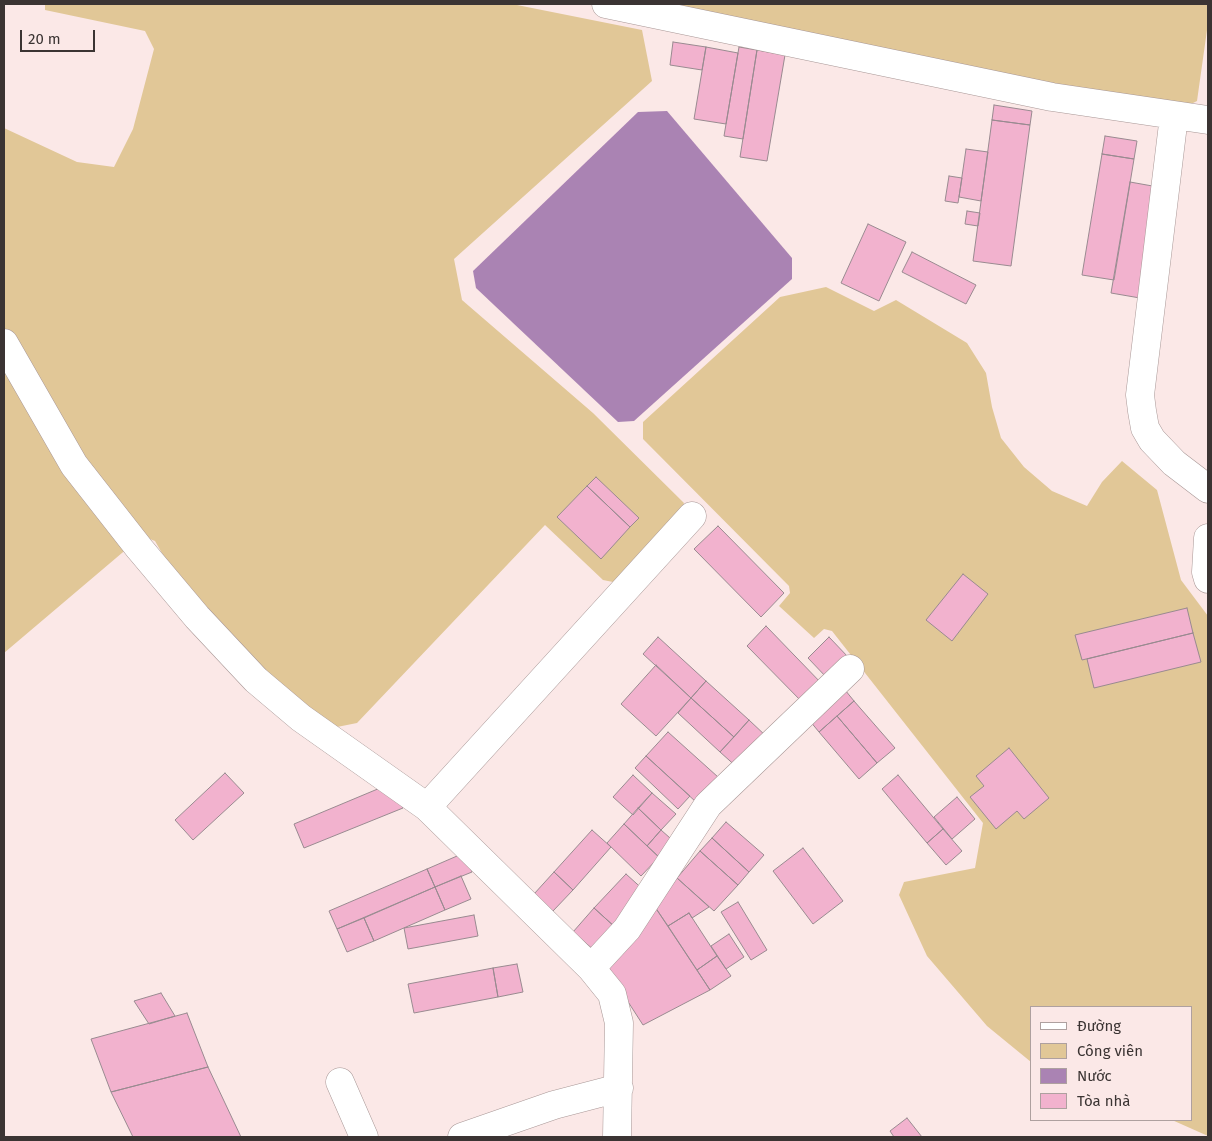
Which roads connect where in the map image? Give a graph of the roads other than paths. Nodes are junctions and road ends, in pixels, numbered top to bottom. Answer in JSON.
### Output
{"nodes":[{"id":1,"x":606,"y":4,"type":"edge"},
{"id":2,"x":1207,"y":115,"type":"edge"},
{"id":3,"x":1174,"y":116,"type":"junction"},
{"id":4,"x":4,"y":343,"type":"edge"},
{"id":5,"x":1208,"y":489,"type":"edge"},
{"id":6,"x":692,"y":516,"type":"dead end"},
{"id":7,"x":1208,"y":538,"type":"edge"},
{"id":8,"x":1208,"y":579,"type":"edge"},
{"id":9,"x":850,"y":669,"type":"dead end"},
{"id":10,"x":427,"y":808,"type":"junction"},
{"id":11,"x":591,"y":968,"type":"junction"},
{"id":12,"x":340,"y":1082,"type":"dead end"},
{"id":13,"x":618,"y":1088,"type":"junction"},
{"id":14,"x":364,"y":1137,"type":"edge"},
{"id":15,"x":462,"y":1137,"type":"edge"},
{"id":16,"x":617,"y":1137,"type":"edge"}],
"edges":[{"from":1,"to":3,"type":"street"},
{"from":2,"to":3,"type":"street"},
{"from":3,"to":5,"type":"street"},
{"from":4,"to":10,"type":"street"},
{"from":6,"to":10,"type":"street"},
{"from":7,"to":8,"type":"street"},
{"from":9,"to":11,"type":"street"},
{"from":10,"to":11,"type":"street"},
{"from":11,"to":13,"type":"street"},
{"from":12,"to":14,"type":"street"},
{"from":13,"to":15,"type":"street"},
{"from":13,"to":16,"type":"street"}]}
